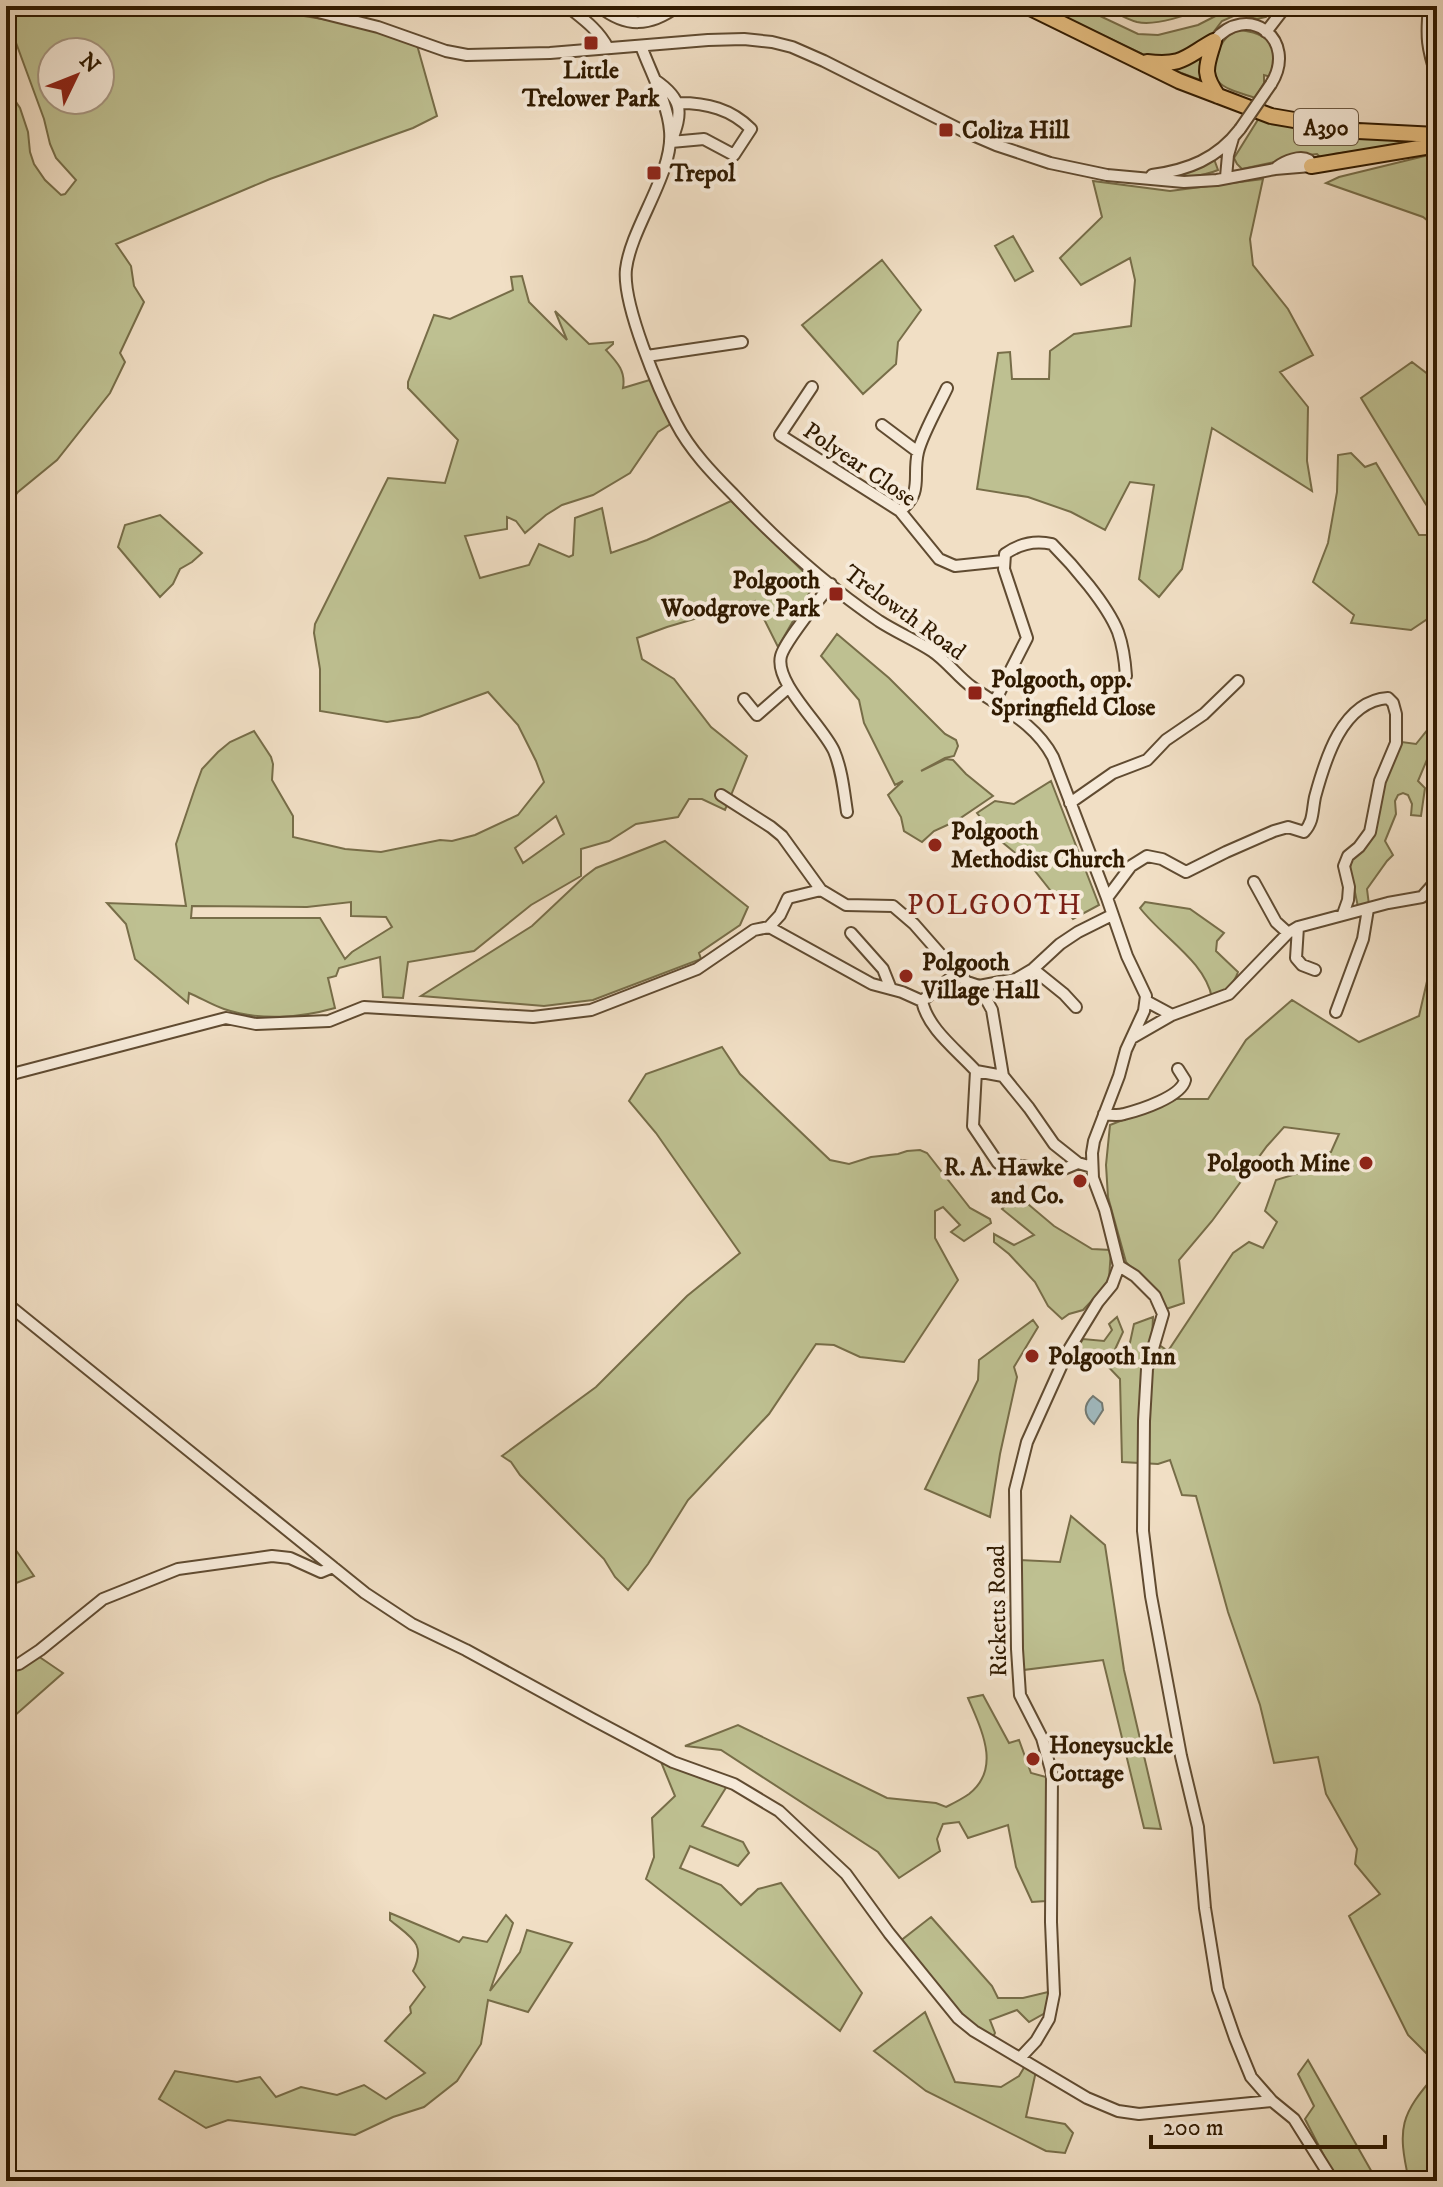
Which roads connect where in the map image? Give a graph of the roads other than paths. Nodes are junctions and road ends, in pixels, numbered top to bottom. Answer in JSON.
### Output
{"nodes":[{"id":1,"x":294,"y":6,"type":"edge"},
{"id":2,"x":567,"y":6,"type":"edge"},
{"id":3,"x":598,"y":6,"type":"edge"},
{"id":4,"x":678,"y":6,"type":"edge"},
{"id":5,"x":1026,"y":6,"type":"edge"},
{"id":6,"x":1286,"y":6,"type":"edge"},
{"id":7,"x":1429,"y":6,"type":"edge"},
{"id":8,"x":589,"y":23,"type":"junction"},
{"id":9,"x":1266,"y":32,"type":"junction"},
{"id":10,"x":1214,"y":41,"type":"junction"},
{"id":11,"x":641,"y":46,"type":"junction"},
{"id":12,"x":608,"y":48,"type":"junction"},
{"id":13,"x":1138,"y":61,"type":"junction"},
{"id":14,"x":1437,"y":78,"type":"edge"},
{"id":15,"x":653,"y":79,"type":"junction"},
{"id":16,"x":1219,"y":97,"type":"junction"},
{"id":17,"x":679,"y":103,"type":"junction"},
{"id":18,"x":1437,"y":135,"type":"edge"},
{"id":19,"x":671,"y":142,"type":"junction"},
{"id":20,"x":1437,"y":145,"type":"edge"},
{"id":21,"x":1220,"y":153,"type":"junction"},
{"id":22,"x":1311,"y":166,"type":"joint"},
{"id":23,"x":1226,"y":177,"type":"junction"},
{"id":24,"x":1147,"y":178,"type":"junction"},
{"id":25,"x":742,"y":342,"type":"dead end"},
{"id":26,"x":647,"y":356,"type":"junction"},
{"id":27,"x":812,"y":387,"type":"dead end"},
{"id":28,"x":947,"y":388,"type":"dead end"},
{"id":29,"x":882,"y":425,"type":"dead end"},
{"id":30,"x":918,"y":452,"type":"junction"},
{"id":31,"x":900,"y":511,"type":"junction"},
{"id":32,"x":1003,"y":561,"type":"junction"},
{"id":33,"x":831,"y":584,"type":"junction"},
{"id":34,"x":1126,"y":676,"type":"dead end"},
{"id":35,"x":1238,"y":681,"type":"dead end"},
{"id":36,"x":789,"y":687,"type":"junction"},
{"id":37,"x":744,"y":699,"type":"dead end"},
{"id":38,"x":995,"y":701,"type":"junction"},
{"id":39,"x":721,"y":795,"type":"dead end"},
{"id":40,"x":1070,"y":803,"type":"junction"},
{"id":41,"x":847,"y":812,"type":"dead end"},
{"id":42,"x":1437,"y":880,"type":"edge"},
{"id":43,"x":1254,"y":882,"type":"dead end"},
{"id":44,"x":821,"y":890,"type":"junction"},
{"id":45,"x":1107,"y":898,"type":"junction"},
{"id":46,"x":1368,"y":909,"type":"junction"},
{"id":47,"x":1343,"y":914,"type":"junction"},
{"id":48,"x":1112,"y":915,"type":"junction"},
{"id":49,"x":769,"y":927,"type":"junction"},
{"id":50,"x":1293,"y":930,"type":"junction"},
{"id":51,"x":851,"y":933,"type":"dead end"},
{"id":52,"x":1033,"y":969,"type":"junction"},
{"id":53,"x":1315,"y":970,"type":"dead end"},
{"id":54,"x":957,"y":973,"type":"junction"},
{"id":55,"x":979,"y":986,"type":"junction"},
{"id":56,"x":891,"y":989,"type":"junction"},
{"id":57,"x":922,"y":1001,"type":"junction"},
{"id":58,"x":1146,"y":1001,"type":"junction"},
{"id":59,"x":1076,"y":1007,"type":"dead end"},
{"id":60,"x":1336,"y":1012,"type":"dead end"},
{"id":61,"x":1172,"y":1015,"type":"junction"},
{"id":62,"x":1131,"y":1039,"type":"junction"},
{"id":63,"x":1178,"y":1069,"type":"dead end"},
{"id":64,"x":976,"y":1071,"type":"junction"},
{"id":65,"x":1003,"y":1076,"type":"junction"},
{"id":66,"x":6,"y":1077,"type":"edge"},
{"id":67,"x":1104,"y":1114,"type":"junction"},
{"id":68,"x":1078,"y":1163,"type":"junction"},
{"id":69,"x":1092,"y":1167,"type":"junction"},
{"id":70,"x":1119,"y":1266,"type":"junction"},
{"id":71,"x":6,"y":1303,"type":"edge"},
{"id":72,"x":333,"y":1567,"type":"junction"},
{"id":73,"x":6,"y":1667,"type":"edge"},
{"id":74,"x":1020,"y":2058,"type":"junction"},
{"id":75,"x":1272,"y":2101,"type":"junction"},
{"id":76,"x":1333,"y":2181,"type":"edge"}],
"edges":[{"from":1,"to":12,"type":"street"},
{"from":2,"to":8,"type":"street"},
{"from":3,"to":4,"type":"street"},
{"from":3,"to":8,"type":"street"},
{"from":5,"to":13,"type":"highway","number":"A390"},
{"from":6,"to":9,"type":"street"},
{"from":7,"to":14,"type":"street"},
{"from":8,"to":12,"type":"street"},
{"from":9,"to":10,"type":"street"},
{"from":9,"to":21,"type":"street","bridge":true},
{"from":10,"to":13,"type":"highway"},
{"from":10,"to":16,"type":"highway"},
{"from":11,"to":12,"type":"street"},
{"from":11,"to":15,"type":"street","name":"Trelowth Road"},
{"from":11,"to":24,"type":"street"},
{"from":13,"to":16,"type":"highway","number":"A390"},
{"from":15,"to":17,"type":"street"},
{"from":15,"to":19,"type":"street","name":"Trelowth Road"},
{"from":16,"to":18,"type":"highway","number":"A390"},
{"from":17,"to":19,"type":"street"},
{"from":17,"to":19,"type":"street"},
{"from":19,"to":26,"type":"street","name":"Trelowth Road"},
{"from":20,"to":22,"type":"highway"},
{"from":21,"to":23,"type":"street"},
{"from":21,"to":24,"type":"street"},
{"from":22,"to":23,"type":"street"},
{"from":23,"to":24,"type":"street"},
{"from":25,"to":26,"type":"street"},
{"from":26,"to":33,"type":"street","name":"Trelowth Road"},
{"from":27,"to":31,"type":"street","name":"Polyear Close"},
{"from":28,"to":30,"type":"street"},
{"from":29,"to":30,"type":"street"},
{"from":30,"to":31,"type":"street"},
{"from":31,"to":32,"type":"street","name":"Polyear Close"},
{"from":32,"to":34,"type":"street"},
{"from":32,"to":38,"type":"street"},
{"from":33,"to":36,"type":"street"},
{"from":33,"to":38,"type":"street","name":"Trelowth Road"},
{"from":35,"to":40,"type":"street"},
{"from":36,"to":37,"type":"street"},
{"from":36,"to":41,"type":"street"},
{"from":38,"to":40,"type":"street","name":"Trelowth Road"},
{"from":39,"to":44,"type":"street"},
{"from":40,"to":45,"type":"street","name":"Trelowth Road"},
{"from":42,"to":46,"type":"street"},
{"from":43,"to":50,"type":"street"},
{"from":44,"to":49,"type":"street"},
{"from":44,"to":54,"type":"street"},
{"from":45,"to":47,"type":"street"},
{"from":45,"to":48,"type":"street","name":"Trelowth Road"},
{"from":46,"to":47,"type":"street"},
{"from":46,"to":60,"type":"street"},
{"from":47,"to":50,"type":"street"},
{"from":48,"to":52,"type":"street"},
{"from":48,"to":58,"type":"street","name":"Trelowth Road"},
{"from":49,"to":56,"type":"street"},
{"from":49,"to":66,"type":"street"},
{"from":50,"to":53,"type":"street"},
{"from":50,"to":61,"type":"street"},
{"from":51,"to":56,"type":"street"},
{"from":52,"to":55,"type":"street"},
{"from":52,"to":59,"type":"street"},
{"from":54,"to":55,"type":"street"},
{"from":54,"to":57,"type":"street"},
{"from":55,"to":65,"type":"street"},
{"from":56,"to":57,"type":"street"},
{"from":57,"to":64,"type":"street"},
{"from":58,"to":61,"type":"street"},
{"from":58,"to":62,"type":"street"},
{"from":61,"to":62,"type":"street"},
{"from":62,"to":67,"type":"street"},
{"from":63,"to":67,"type":"street"},
{"from":64,"to":65,"type":"street"},
{"from":64,"to":68,"type":"street"},
{"from":65,"to":68,"type":"street"},
{"from":67,"to":69,"type":"street"},
{"from":68,"to":69,"type":"street"},
{"from":69,"to":70,"type":"street"},
{"from":70,"to":74,"type":"street","name":"Ricketts Road"},
{"from":70,"to":75,"type":"street"},
{"from":71,"to":72,"type":"street"},
{"from":72,"to":73,"type":"street"},
{"from":72,"to":74,"type":"street"},
{"from":74,"to":75,"type":"street"},
{"from":75,"to":76,"type":"street"}]}
